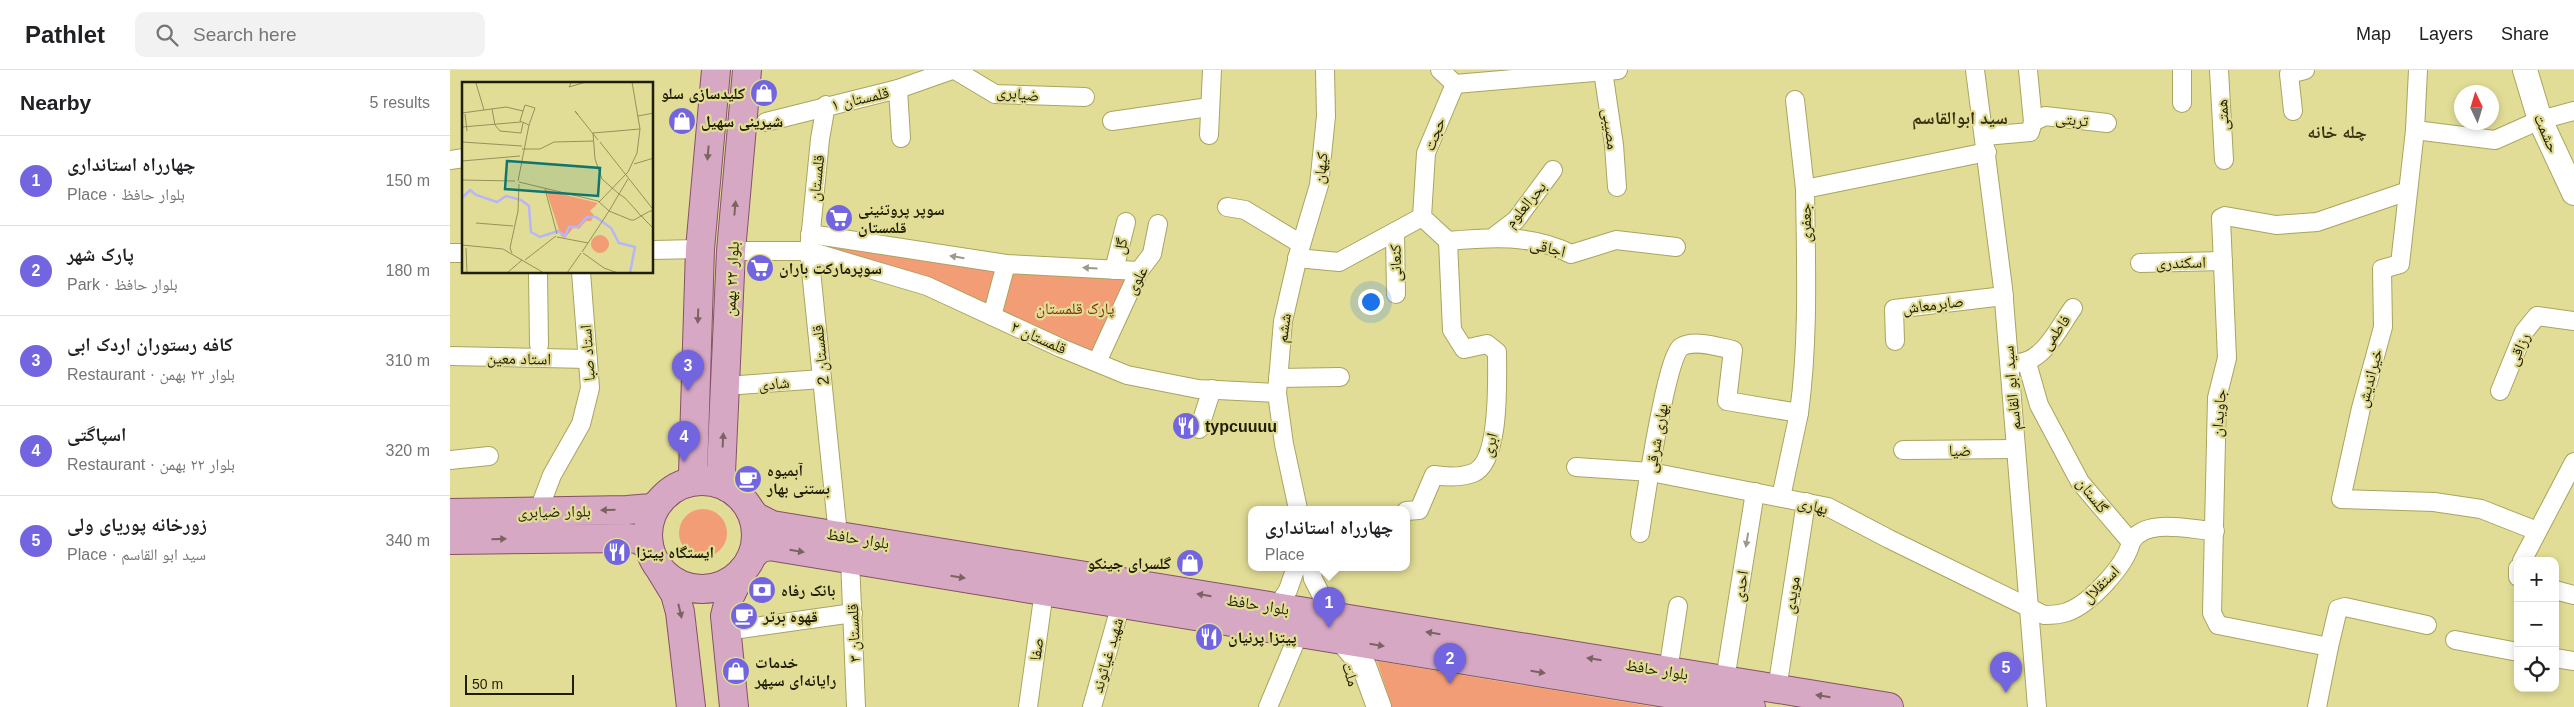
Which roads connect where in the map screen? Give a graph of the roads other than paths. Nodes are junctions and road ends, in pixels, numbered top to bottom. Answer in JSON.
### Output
{"nodes":[{"id":1,"x":716,"y":70,"type":"edge"},
{"id":2,"x":748,"y":70,"type":"edge"},
{"id":3,"x":954,"y":70,"type":"edge"},
{"id":4,"x":1212,"y":70,"type":"edge"},
{"id":5,"x":1326,"y":70,"type":"edge"},
{"id":6,"x":1440,"y":70,"type":"edge"},
{"id":7,"x":1975,"y":70,"type":"edge"},
{"id":8,"x":2028,"y":70,"type":"edge"},
{"id":9,"x":2182,"y":70,"type":"edge"},
{"id":10,"x":2219,"y":70,"type":"edge"},
{"id":11,"x":2305,"y":70,"type":"edge"},
{"id":12,"x":2418,"y":70,"type":"edge"},
{"id":13,"x":2525,"y":70,"type":"edge"},
{"id":14,"x":1610,"y":71,"type":"edge"},
{"id":15,"x":1455,"y":84,"type":"junction"},
{"id":16,"x":898,"y":89,"type":"junction"},
{"id":17,"x":1085,"y":98,"type":"dead end"},
{"id":18,"x":1794,"y":100,"type":"dead end"},
{"id":19,"x":2182,"y":103,"type":"dead end"},
{"id":20,"x":826,"y":105,"type":"junction"},
{"id":21,"x":1210,"y":107,"type":"junction"},
{"id":22,"x":2293,"y":111,"type":"dead end"},
{"id":23,"x":2574,"y":111,"type":"edge"},
{"id":24,"x":2540,"y":120,"type":"junction"},
{"id":25,"x":1112,"y":121,"type":"dead end"},
{"id":26,"x":766,"y":122,"type":"dead end"},
{"id":27,"x":2032,"y":122,"type":"junction"},
{"id":28,"x":2107,"y":123,"type":"dead end"},
{"id":29,"x":2415,"y":130,"type":"junction"},
{"id":30,"x":1209,"y":136,"type":"dead end"},
{"id":31,"x":901,"y":138,"type":"dead end"},
{"id":32,"x":1986,"y":144,"type":"junction"},
{"id":33,"x":2224,"y":160,"type":"dead end"},
{"id":34,"x":1553,"y":170,"type":"dead end"},
{"id":35,"x":1617,"y":187,"type":"dead end"},
{"id":36,"x":1805,"y":189,"type":"junction"},
{"id":37,"x":2408,"y":191,"type":"junction"},
{"id":38,"x":2574,"y":193,"type":"edge"},
{"id":39,"x":1227,"y":207,"type":"dead end"},
{"id":40,"x":1422,"y":217,"type":"junction"},
{"id":41,"x":1126,"y":222,"type":"dead end"},
{"id":42,"x":1158,"y":224,"type":"dead end"},
{"id":43,"x":1395,"y":232,"type":"junction"},
{"id":44,"x":1495,"y":236,"type":"junction"},
{"id":45,"x":1448,"y":242,"type":"junction"},
{"id":46,"x":810,"y":243,"type":"junction"},
{"id":47,"x":1676,"y":247,"type":"dead end"},
{"id":48,"x":700,"y":249,"type":"junction"},
{"id":49,"x":654,"y":250,"type":"edge"},
{"id":50,"x":731,"y":252,"type":"junction"},
{"id":51,"x":1298,"y":255,"type":"junction"},
{"id":52,"x":2223,"y":261,"type":"junction"},
{"id":53,"x":2140,"y":263,"type":"dead end"},
{"id":54,"x":1006,"y":264,"type":"junction"},
{"id":55,"x":1114,"y":270,"type":"junction"},
{"id":56,"x":1139,"y":271,"type":"junction"},
{"id":57,"x":538,"y":274,"type":"edge"},
{"id":58,"x":581,"y":274,"type":"edge"},
{"id":59,"x":1396,"y":294,"type":"dead end"},
{"id":60,"x":2004,"y":296,"type":"junction"},
{"id":61,"x":2073,"y":308,"type":"dead end"},
{"id":62,"x":992,"y":316,"type":"junction"},
{"id":63,"x":2574,"y":321,"type":"edge"},
{"id":64,"x":1895,"y":341,"type":"dead end"},
{"id":65,"x":539,"y":345,"type":"dead end"},
{"id":66,"x":450,"y":356,"type":"edge"},
{"id":67,"x":588,"y":359,"type":"junction"},
{"id":68,"x":1097,"y":362,"type":"junction"},
{"id":69,"x":2009,"y":363,"type":"junction"},
{"id":70,"x":2027,"y":363,"type":"junction"},
{"id":71,"x":1340,"y":377,"type":"dead end"},
{"id":72,"x":822,"y":379,"type":"junction"},
{"id":73,"x":725,"y":386,"type":"junction"},
{"id":74,"x":1277,"y":386,"type":"junction"},
{"id":75,"x":1212,"y":390,"type":"junction"},
{"id":76,"x":2500,"y":392,"type":"dead end"},
{"id":77,"x":1800,"y":412,"type":"junction"},
{"id":78,"x":1199,"y":429,"type":"dead end"},
{"id":79,"x":2016,"y":449,"type":"junction"},
{"id":80,"x":1903,"y":450,"type":"dead end"},
{"id":81,"x":489,"y":456,"type":"dead end"},
{"id":82,"x":450,"y":460,"type":"edge"},
{"id":83,"x":2574,"y":462,"type":"edge"},
{"id":84,"x":1576,"y":467,"type":"dead end"},
{"id":85,"x":1651,"y":472,"type":"junction"},
{"id":86,"x":690,"y":482,"type":"junction"},
{"id":87,"x":727,"y":487,"type":"junction"},
{"id":88,"x":1755,"y":492,"type":"junction"},
{"id":89,"x":1781,"y":497,"type":"junction"},
{"id":90,"x":1806,"y":502,"type":"junction"},
{"id":91,"x":656,"y":505,"type":"junction"},
{"id":92,"x":1297,"y":506,"type":"edge"},
{"id":93,"x":750,"y":510,"type":"junction"},
{"id":94,"x":1410,"y":511,"type":"edge"},
{"id":95,"x":538,"y":512,"type":"junction"},
{"id":96,"x":450,"y":513,"type":"edge"},
{"id":97,"x":2215,"y":531,"type":"junction"},
{"id":98,"x":2536,"y":531,"type":"junction"},
{"id":99,"x":1640,"y":533,"type":"dead end"},
{"id":100,"x":838,"y":535,"type":"junction"},
{"id":101,"x":450,"y":540,"type":"edge"},
{"id":102,"x":2132,"y":542,"type":"junction"},
{"id":103,"x":654,"y":557,"type":"junction"},
{"id":104,"x":2524,"y":557,"type":"edge"},
{"id":105,"x":850,"y":559,"type":"junction"},
{"id":106,"x":748,"y":562,"type":"junction"},
{"id":107,"x":1295,"y":571,"type":"edge"},
{"id":108,"x":1312,"y":571,"type":"edge"},
{"id":109,"x":1044,"y":591,"type":"junction"},
{"id":110,"x":2559,"y":591,"type":"edge"},
{"id":111,"x":2574,"y":595,"type":"edge"},
{"id":112,"x":1122,"y":604,"type":"junction"},
{"id":113,"x":1678,"y":606,"type":"dead end"},
{"id":114,"x":1277,"y":607,"type":"junction"},
{"id":115,"x":2029,"y":608,"type":"junction"},
{"id":116,"x":853,"y":613,"type":"junction"},
{"id":117,"x":2427,"y":626,"type":"dead end"},
{"id":118,"x":1337,"y":628,"type":"junction"},
{"id":119,"x":726,"y":631,"type":"junction"},
{"id":120,"x":1299,"y":633,"type":"junction"},
{"id":121,"x":2455,"y":640,"type":"dead end"},
{"id":122,"x":2330,"y":647,"type":"junction"},
{"id":123,"x":2514,"y":651,"type":"edge"},
{"id":124,"x":2559,"y":659,"type":"edge"},
{"id":125,"x":2574,"y":661,"type":"edge"},
{"id":126,"x":1668,"y":671,"type":"junction"},
{"id":127,"x":1635,"y":677,"type":"junction"},
{"id":128,"x":1725,"y":680,"type":"junction"},
{"id":129,"x":1777,"y":689,"type":"junction"},
{"id":130,"x":691,"y":707,"type":"edge"},
{"id":131,"x":734,"y":707,"type":"edge"},
{"id":132,"x":856,"y":707,"type":"edge"},
{"id":133,"x":1028,"y":707,"type":"edge"},
{"id":134,"x":1092,"y":707,"type":"edge"},
{"id":135,"x":1268,"y":707,"type":"edge"},
{"id":136,"x":1363,"y":707,"type":"edge"},
{"id":137,"x":1379,"y":707,"type":"edge"},
{"id":138,"x":1751,"y":707,"type":"edge"},
{"id":139,"x":1888,"y":707,"type":"edge"},
{"id":140,"x":2037,"y":707,"type":"edge"},
{"id":141,"x":2318,"y":707,"type":"edge"}],
"edges":[{"from":1,"to":48,"type":"main road","name":"بلوار ۲۲ بهمن","one_way":true},
{"from":50,"to":2,"type":"main road","name":"بلوار ۲۲ بهمن","one_way":true},
{"from":3,"to":16,"type":"street","name":"قلمستان ۱"},
{"from":3,"to":17,"type":"street","name":"ضیابری"},
{"from":4,"to":21,"type":"street"},
{"from":5,"to":51,"type":"street","name":"کیهان"},
{"from":6,"to":15,"type":"street"},
{"from":7,"to":32,"type":"street","name":"سید ابو القاسم"},
{"from":8,"to":27,"type":"street"},
{"from":9,"to":19,"type":"street"},
{"from":10,"to":33,"type":"street","name":"همتی"},
{"from":11,"to":22,"type":"street"},
{"from":12,"to":29,"type":"street","name":"خیراندیش"},
{"from":13,"to":24,"type":"street","name":"حشمت"},
{"from":14,"to":15,"type":"street"},
{"from":14,"to":35,"type":"street","name":"مصیبی"},
{"from":15,"to":40,"type":"street","name":"حجت"},
{"from":16,"to":20,"type":"street","name":"قلمستان ۱"},
{"from":16,"to":31,"type":"street"},
{"from":18,"to":36,"type":"street"},
{"from":20,"to":26,"type":"street","name":"قلمستان ۱"},
{"from":20,"to":46,"type":"street","name":"قلمستان"},
{"from":21,"to":25,"type":"street"},
{"from":21,"to":30,"type":"street"},
{"from":23,"to":24,"type":"street"},
{"from":24,"to":29,"type":"street"},
{"from":24,"to":38,"type":"street","name":"حشمت"},
{"from":27,"to":28,"type":"street","name":"تربتی"},
{"from":27,"to":32,"type":"street","name":"تربتی"},
{"from":29,"to":37,"type":"street","name":"خیراندیش"},
{"from":32,"to":36,"type":"street","name":"جعفری"},
{"from":32,"to":60,"type":"street","name":"سید ابو القاسم"},
{"from":34,"to":44,"type":"street","name":"بحرالعلوم"},
{"from":36,"to":77,"type":"street","name":"جعفری"},
{"from":37,"to":52,"type":"street","name":"جاویدان"},
{"from":37,"to":98,"type":"street","name":"خیراندیش"},
{"from":39,"to":51,"type":"street"},
{"from":40,"to":43,"type":"street"},
{"from":40,"to":45,"type":"street"},
{"from":41,"to":55,"type":"street","name":"گل"},
{"from":42,"to":56,"type":"street","name":"علوی"},
{"from":43,"to":51,"type":"street"},
{"from":43,"to":59,"type":"street","name":"کنعانی"},
{"from":44,"to":45,"type":"street","name":"اجاقی"},
{"from":44,"to":47,"type":"street","name":"اجاقی"},
{"from":45,"to":94,"type":"street","name":"ابری"},
{"from":46,"to":50,"type":"street"},
{"from":54,"to":46,"type":"street","one_way":true},
{"from":46,"to":62,"type":"street","name":"قلمستان ۲"},
{"from":46,"to":72,"type":"street","name":"قلمستان 2"},
{"from":48,"to":49,"type":"street"},
{"from":48,"to":50,"type":"main road"},
{"from":48,"to":86,"type":"main road","name":"بلوار ۲۲ بهمن","one_way":true},
{"from":50,"to":73,"type":"main road","name":"بلوار ۲۲ بهمن"},
{"from":51,"to":74,"type":"street","name":"ششم"},
{"from":52,"to":53,"type":"street","name":"اسکندری"},
{"from":52,"to":97,"type":"street","name":"جاویدان"},
{"from":55,"to":54,"type":"street","one_way":true},
{"from":54,"to":62,"type":"street"},
{"from":55,"to":56,"type":"street"},
{"from":56,"to":68,"type":"street","name":"علوی"},
{"from":57,"to":65,"type":"street"},
{"from":58,"to":67,"type":"street","name":"استاد صبا"},
{"from":60,"to":64,"type":"street","name":"صابرمعاش"},
{"from":60,"to":69,"type":"street","name":"سید ابو القاسم"},
{"from":61,"to":70,"type":"street","name":"فاطمی"},
{"from":62,"to":68,"type":"street","name":"قلمستان ۲"},
{"from":63,"to":76,"type":"street","name":"رزاقی"},
{"from":66,"to":67,"type":"street","name":"استاد معین"},
{"from":67,"to":95,"type":"street","name":"استاد صبا"},
{"from":68,"to":75,"type":"street","name":"قلمستان ۲"},
{"from":69,"to":70,"type":"street","name":"فاطمی"},
{"from":69,"to":79,"type":"street","name":"سید ابو القاسم"},
{"from":70,"to":102,"type":"street","name":"گلستان"},
{"from":71,"to":74,"type":"street","name":"قلمستان ۲"},
{"from":72,"to":73,"type":"street","name":"شادی"},
{"from":72,"to":100,"type":"street","name":"قلمستان 2"},
{"from":87,"to":73,"type":"main road","name":"بلوار ۲۲ بهمن","one_way":true},
{"from":74,"to":75,"type":"street","name":"قلمستان ۲"},
{"from":74,"to":92,"type":"street","name":"ششم"},
{"from":75,"to":78,"type":"street"},
{"from":77,"to":85,"type":"street","name":"بهاری شرقی"},
{"from":77,"to":89,"type":"street","name":"جعفری"},
{"from":79,"to":80,"type":"street","name":"ضیا"},
{"from":79,"to":115,"type":"street","name":"سید ابو القاسم"},
{"from":81,"to":82,"type":"street"},
{"from":83,"to":98,"type":"street"},
{"from":84,"to":85,"type":"street","name":"بهاری"},
{"from":85,"to":88,"type":"street","name":"بهاری"},
{"from":85,"to":99,"type":"street","name":"بهاری شرقی"},
{"from":86,"to":87,"type":"main road"},
{"from":86,"to":91,"type":"main road"},
{"from":87,"to":93,"type":"main road"},
{"from":88,"to":89,"type":"street","name":"بهاری"},
{"from":88,"to":128,"type":"street","name":"احدی","one_way":true},
{"from":89,"to":90,"type":"street","name":"بهاری"},
{"from":90,"to":115,"type":"street","name":"بهاری"},
{"from":90,"to":129,"type":"street","name":"مویدی"},
{"from":91,"to":95,"type":"main road","name":"بلوار ضیابری","one_way":true},
{"from":91,"to":103,"type":"main road"},
{"from":93,"to":100,"type":"main road","name":"بلوار حافظ"},
{"from":93,"to":106,"type":"main road"},
{"from":95,"to":96,"type":"main road","name":"بلوار ضیابری"},
{"from":97,"to":102,"type":"street"},
{"from":97,"to":122,"type":"street","name":"جاویدان"},
{"from":98,"to":104,"type":"street"},
{"from":114,"to":100,"type":"main road","name":"بلوار حافظ","one_way":true},
{"from":101,"to":103,"type":"main road","name":"بلوار ضیابری","one_way":true},
{"from":102,"to":115,"type":"street","name":"استقلال"},
{"from":103,"to":106,"type":"main road"},
{"from":103,"to":130,"type":"main road","one_way":true},
{"from":106,"to":105,"type":"main road","name":"بلوار حافظ","one_way":true},
{"from":105,"to":109,"type":"main road","name":"بلوار حافظ","one_way":true},
{"from":105,"to":116,"type":"street","name":"قلمستان ۳"},
{"from":106,"to":119,"type":"main road"},
{"from":107,"to":114,"type":"street"},
{"from":108,"to":118,"type":"street"},
{"from":109,"to":112,"type":"main road","name":"بلوار حافظ"},
{"from":109,"to":133,"type":"street","name":"صفا"},
{"from":110,"to":111,"type":"street"},
{"from":112,"to":120,"type":"main road","name":"بلوار حافظ"},
{"from":112,"to":134,"type":"street","name":"شهید غیاثوند"},
{"from":113,"to":126,"type":"street"},
{"from":114,"to":118,"type":"main road","name":"بلوار حافظ"},
{"from":115,"to":140,"type":"street","name":"سید ابو القاسم"},
{"from":116,"to":119,"type":"street"},
{"from":116,"to":132,"type":"street","name":"قلمستان ۳"},
{"from":117,"to":122,"type":"street"},
{"from":118,"to":120,"type":"main road","name":"بلوار حافظ"},
{"from":118,"to":127,"type":"main road","name":"بلوار حافظ"},
{"from":118,"to":136,"type":"street","name":"ملت"},
{"from":118,"to":137,"type":"street"},
{"from":119,"to":131,"type":"main road"},
{"from":120,"to":135,"type":"street"},
{"from":121,"to":123,"type":"street"},
{"from":122,"to":141,"type":"street"},
{"from":124,"to":125,"type":"street"},
{"from":126,"to":127,"type":"main road","name":"بلوار حافظ"},
{"from":126,"to":128,"type":"main road","name":"بلوار حافظ"},
{"from":127,"to":138,"type":"main road","name":"بلوار حافظ"},
{"from":128,"to":129,"type":"main road","name":"بلوار حافظ"},
{"from":139,"to":129,"type":"main road","name":"بلوار حافظ","one_way":true}]}
